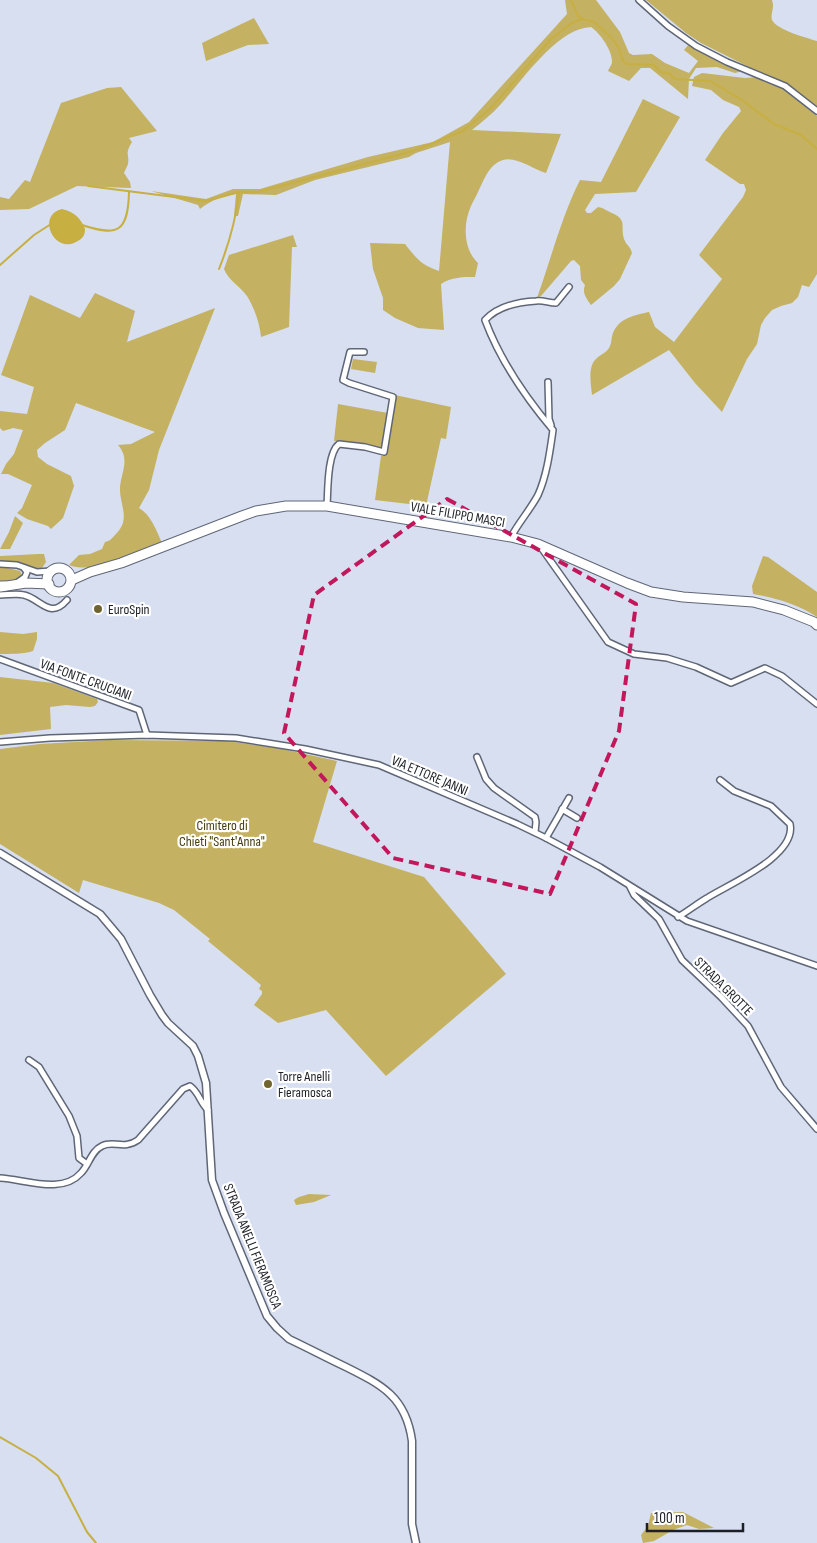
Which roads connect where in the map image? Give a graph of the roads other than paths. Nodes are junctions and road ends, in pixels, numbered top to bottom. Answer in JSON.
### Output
{"nodes":[{"id":1,"x":639,"y":0,"type":"edge"},
{"id":2,"x":817,"y":111,"type":"edge"},
{"id":3,"x":569,"y":287,"type":"dead end"},
{"id":4,"x":364,"y":352,"type":"dead end"},
{"id":5,"x":548,"y":382,"type":"dead end"},
{"id":6,"x":553,"y":430,"type":"junction"},
{"id":7,"x":327,"y":506,"type":"junction"},
{"id":8,"x":511,"y":538,"type":"junction"},
{"id":9,"x":538,"y":544,"type":"junction"},
{"id":10,"x":0,"y":564,"type":"edge"},
{"id":11,"x":24,"y":568,"type":"junction"},
{"id":12,"x":68,"y":571,"type":"junction"},
{"id":13,"x":90,"y":572,"type":"junction"},
{"id":14,"x":50,"y":573,"type":"junction"},
{"id":15,"x":72,"y":580,"type":"junction"},
{"id":16,"x":26,"y":583,"type":"junction"},
{"id":17,"x":49,"y":584,"type":"junction"},
{"id":18,"x":4,"y":586,"type":"edge"},
{"id":19,"x":0,"y":596,"type":"edge"},
{"id":20,"x":67,"y":600,"type":"dead end"},
{"id":21,"x":817,"y":625,"type":"edge"},
{"id":22,"x":0,"y":659,"type":"edge"},
{"id":23,"x":817,"y":704,"type":"edge"},
{"id":24,"x":147,"y":735,"type":"junction"},
{"id":25,"x":0,"y":742,"type":"edge"},
{"id":26,"x":476,"y":757,"type":"dead end"},
{"id":27,"x":720,"y":780,"type":"dead end"},
{"id":28,"x":569,"y":798,"type":"dead end"},
{"id":29,"x":562,"y":809,"type":"junction"},
{"id":30,"x":577,"y":818,"type":"dead end"},
{"id":31,"x":535,"y":832,"type":"junction"},
{"id":32,"x":546,"y":838,"type":"junction"},
{"id":33,"x":0,"y":853,"type":"edge"},
{"id":34,"x":630,"y":887,"type":"junction"},
{"id":35,"x":678,"y":917,"type":"junction"},
{"id":36,"x":817,"y":966,"type":"edge"},
{"id":37,"x":29,"y":1060,"type":"dead end"},
{"id":38,"x":208,"y":1110,"type":"junction"},
{"id":39,"x":817,"y":1129,"type":"edge"},
{"id":40,"x":87,"y":1164,"type":"junction"},
{"id":41,"x":0,"y":1178,"type":"edge"},
{"id":42,"x":416,"y":1543,"type":"edge"}],
"edges":[{"from":1,"to":2,"type":"street"},
{"from":3,"to":6,"type":"street"},
{"from":4,"to":7,"type":"street"},
{"from":5,"to":6,"type":"street"},
{"from":6,"to":8,"type":"street"},
{"from":7,"to":8,"type":"main road","name":"VIALE FILIPPO MASCI"},
{"from":7,"to":13,"type":"main road","name":"VIALE FILIPPO MASCI"},
{"from":8,"to":9,"type":"main road","name":"VIALE FILIPPO MASCI"},
{"from":9,"to":21,"type":"main road","name":"VIALE FILIPPO MASCI"},
{"from":9,"to":23,"type":"street"},
{"from":10,"to":11,"type":"street"},
{"from":11,"to":14,"type":"street"},
{"from":11,"to":18,"type":"street"},
{"from":12,"to":13,"type":"main road","name":"VIALE FILIPPO MASCI"},
{"from":12,"to":14,"type":"main road"},
{"from":12,"to":15,"type":"main road"},
{"from":13,"to":15,"type":"main road","name":"VIALE FILIPPO MASCI"},
{"from":14,"to":16,"type":"main road"},
{"from":14,"to":17,"type":"main road"},
{"from":15,"to":17,"type":"main road"},
{"from":16,"to":17,"type":"main road"},
{"from":16,"to":18,"type":"main road"},
{"from":19,"to":20,"type":"street"},
{"from":22,"to":24,"type":"street","name":"VIA FONTE CRUCIANI"},
{"from":24,"to":25,"type":"street","name":"VIA ETTORE JANNI"},
{"from":24,"to":31,"type":"street","name":"VIA ETTORE JANNI"},
{"from":26,"to":31,"type":"street"},
{"from":27,"to":35,"type":"street"},
{"from":28,"to":29,"type":"street"},
{"from":29,"to":30,"type":"street"},
{"from":29,"to":32,"type":"street"},
{"from":31,"to":32,"type":"street","name":"VIA ETTORE JANNI"},
{"from":32,"to":34,"type":"street","name":"VIA ETTORE JANNI"},
{"from":33,"to":38,"type":"street","name":"STRADA ANELLI FIERAMOSCA"},
{"from":34,"to":35,"type":"street","name":"VIA ETTORE JANNI"},
{"from":34,"to":39,"type":"street","name":"STRADA GROTTE"},
{"from":35,"to":36,"type":"street","name":"VIA ETTORE JANNI"},
{"from":37,"to":40,"type":"street"},
{"from":38,"to":40,"type":"street"},
{"from":38,"to":42,"type":"street","name":"STRADA ANELLI FIERAMOSCA"},
{"from":40,"to":41,"type":"street"}]}
